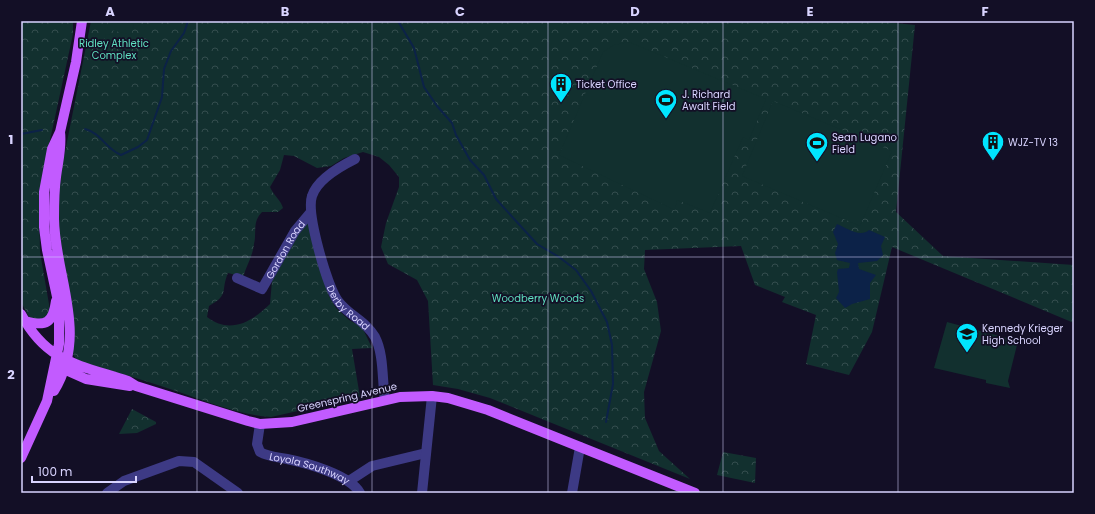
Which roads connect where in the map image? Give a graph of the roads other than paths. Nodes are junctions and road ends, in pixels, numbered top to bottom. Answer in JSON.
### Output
{"nodes":[{"id":1,"x":82,"y":21,"type":"edge"},
{"id":2,"x":60,"y":132,"type":"junction"},
{"id":3,"x":355,"y":159,"type":"dead end"},
{"id":4,"x":311,"y":212,"type":"junction"},
{"id":5,"x":237,"y":278,"type":"dead end"},
{"id":6,"x":57,"y":294,"type":"junction"},
{"id":7,"x":22,"y":321,"type":"edge"},
{"id":8,"x":61,"y":363,"type":"junction"},
{"id":9,"x":432,"y":396,"type":"junction"},
{"id":10,"x":384,"y":400,"type":"junction"},
{"id":11,"x":260,"y":424,"type":"junction"},
{"id":12,"x":580,"y":447,"type":"junction"},
{"id":13,"x":426,"y":453,"type":"junction"},
{"id":14,"x":21,"y":458,"type":"edge"},
{"id":15,"x":348,"y":481,"type":"junction"},
{"id":16,"x":690,"y":492,"type":"edge"},
{"id":17,"x":107,"y":493,"type":"edge"},
{"id":18,"x":238,"y":493,"type":"edge"},
{"id":19,"x":360,"y":493,"type":"edge"},
{"id":20,"x":422,"y":493,"type":"edge"},
{"id":21,"x":572,"y":493,"type":"edge"}],
"edges":[{"from":1,"to":2,"type":"main road"},
{"from":2,"to":6,"type":"main road"},
{"from":2,"to":8,"type":"main road"},
{"from":3,"to":4,"type":"street"},
{"from":4,"to":5,"type":"street","name":"Gordon Road"},
{"from":4,"to":10,"type":"street","name":"Derby Road"},
{"from":6,"to":7,"type":"main road"},
{"from":6,"to":8,"type":"main road"},
{"from":7,"to":8,"type":"main road","name":"Greenspring Avenue"},
{"from":8,"to":11,"type":"main road","name":"Greenspring Avenue"},
{"from":8,"to":14,"type":"main road"},
{"from":9,"to":10,"type":"main road","name":"Greenspring Avenue"},
{"from":9,"to":12,"type":"main road","name":"Greenspring Avenue"},
{"from":9,"to":13,"type":"street"},
{"from":10,"to":11,"type":"main road","name":"Greenspring Avenue"},
{"from":11,"to":15,"type":"street","name":"Loyola Southway"},
{"from":12,"to":16,"type":"main road","name":"Greenspring Avenue"},
{"from":12,"to":21,"type":"street"},
{"from":13,"to":15,"type":"street"},
{"from":13,"to":20,"type":"street"},
{"from":15,"to":19,"type":"street","name":"Loyola Southway"},
{"from":17,"to":18,"type":"street"}]}
